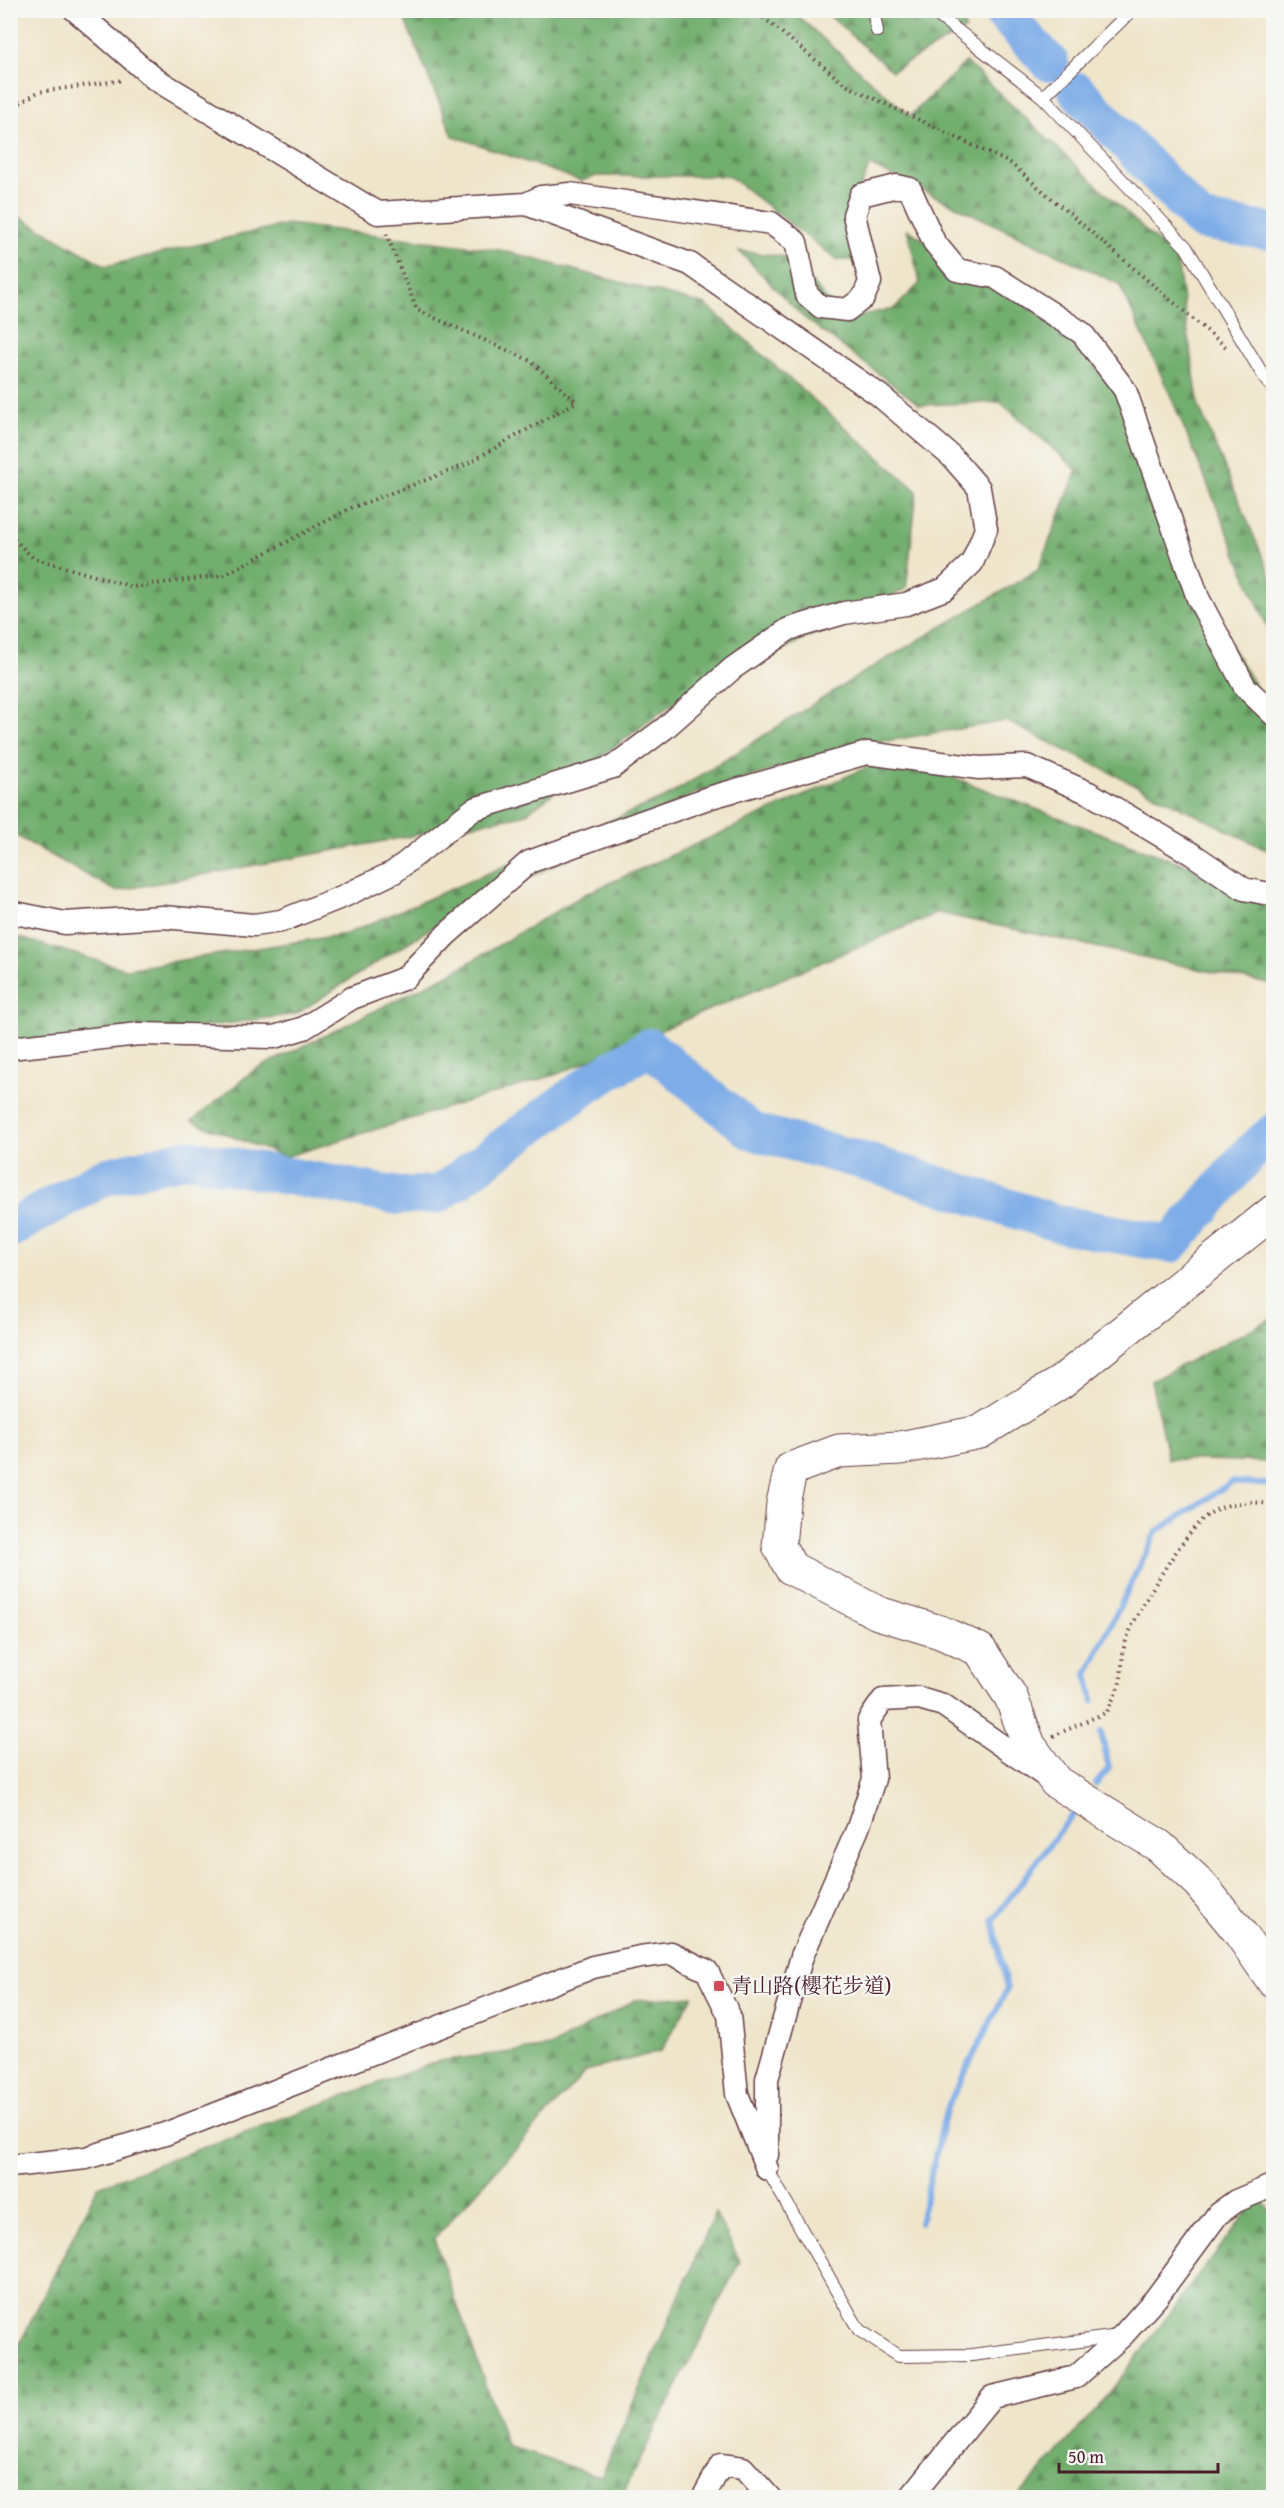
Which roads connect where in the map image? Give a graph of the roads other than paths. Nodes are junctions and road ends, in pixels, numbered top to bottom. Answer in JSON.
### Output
{"nodes":[{"id":1,"x":75,"y":10,"type":"edge"},
{"id":2,"x":873,"y":10,"type":"edge"},
{"id":3,"x":932,"y":10,"type":"edge"},
{"id":4,"x":1132,"y":10,"type":"edge"},
{"id":5,"x":877,"y":31,"type":"dead end"},
{"id":6,"x":1042,"y":97,"type":"junction"},
{"id":7,"x":526,"y":204,"type":"junction"},
{"id":8,"x":1274,"y":389,"type":"edge"},
{"id":9,"x":1274,"y":715,"type":"edge"},
{"id":10,"x":1274,"y":896,"type":"edge"},
{"id":11,"x":10,"y":912,"type":"edge"},
{"id":12,"x":10,"y":1048,"type":"edge"},
{"id":13,"x":1274,"y":1211,"type":"edge"},
{"id":14,"x":1056,"y":1782,"type":"junction"},
{"id":15,"x":1274,"y":1982,"type":"edge"},
{"id":16,"x":10,"y":2166,"type":"edge"},
{"id":17,"x":768,"y":2169,"type":"junction"},
{"id":18,"x":1274,"y":2185,"type":"edge"},
{"id":19,"x":1123,"y":2336,"type":"junction"},
{"id":20,"x":703,"y":2498,"type":"edge"},
{"id":21,"x":770,"y":2498,"type":"edge"},
{"id":22,"x":910,"y":2498,"type":"edge"}],
"edges":[{"from":1,"to":7,"type":"street"},
{"from":2,"to":5,"type":"lane"},
{"from":3,"to":6,"type":"lane"},
{"from":4,"to":6,"type":"lane"},
{"from":6,"to":8,"type":"lane"},
{"from":7,"to":9,"type":"street"},
{"from":7,"to":11,"type":"street"},
{"from":10,"to":12,"type":"street"},
{"from":13,"to":14,"type":"street"},
{"from":14,"to":15,"type":"street"},
{"from":14,"to":17,"type":"street"},
{"from":16,"to":17,"type":"street"},
{"from":17,"to":19,"type":"lane"},
{"from":18,"to":19,"type":"street"},
{"from":19,"to":22,"type":"street"},
{"from":20,"to":21,"type":"street"}]}
